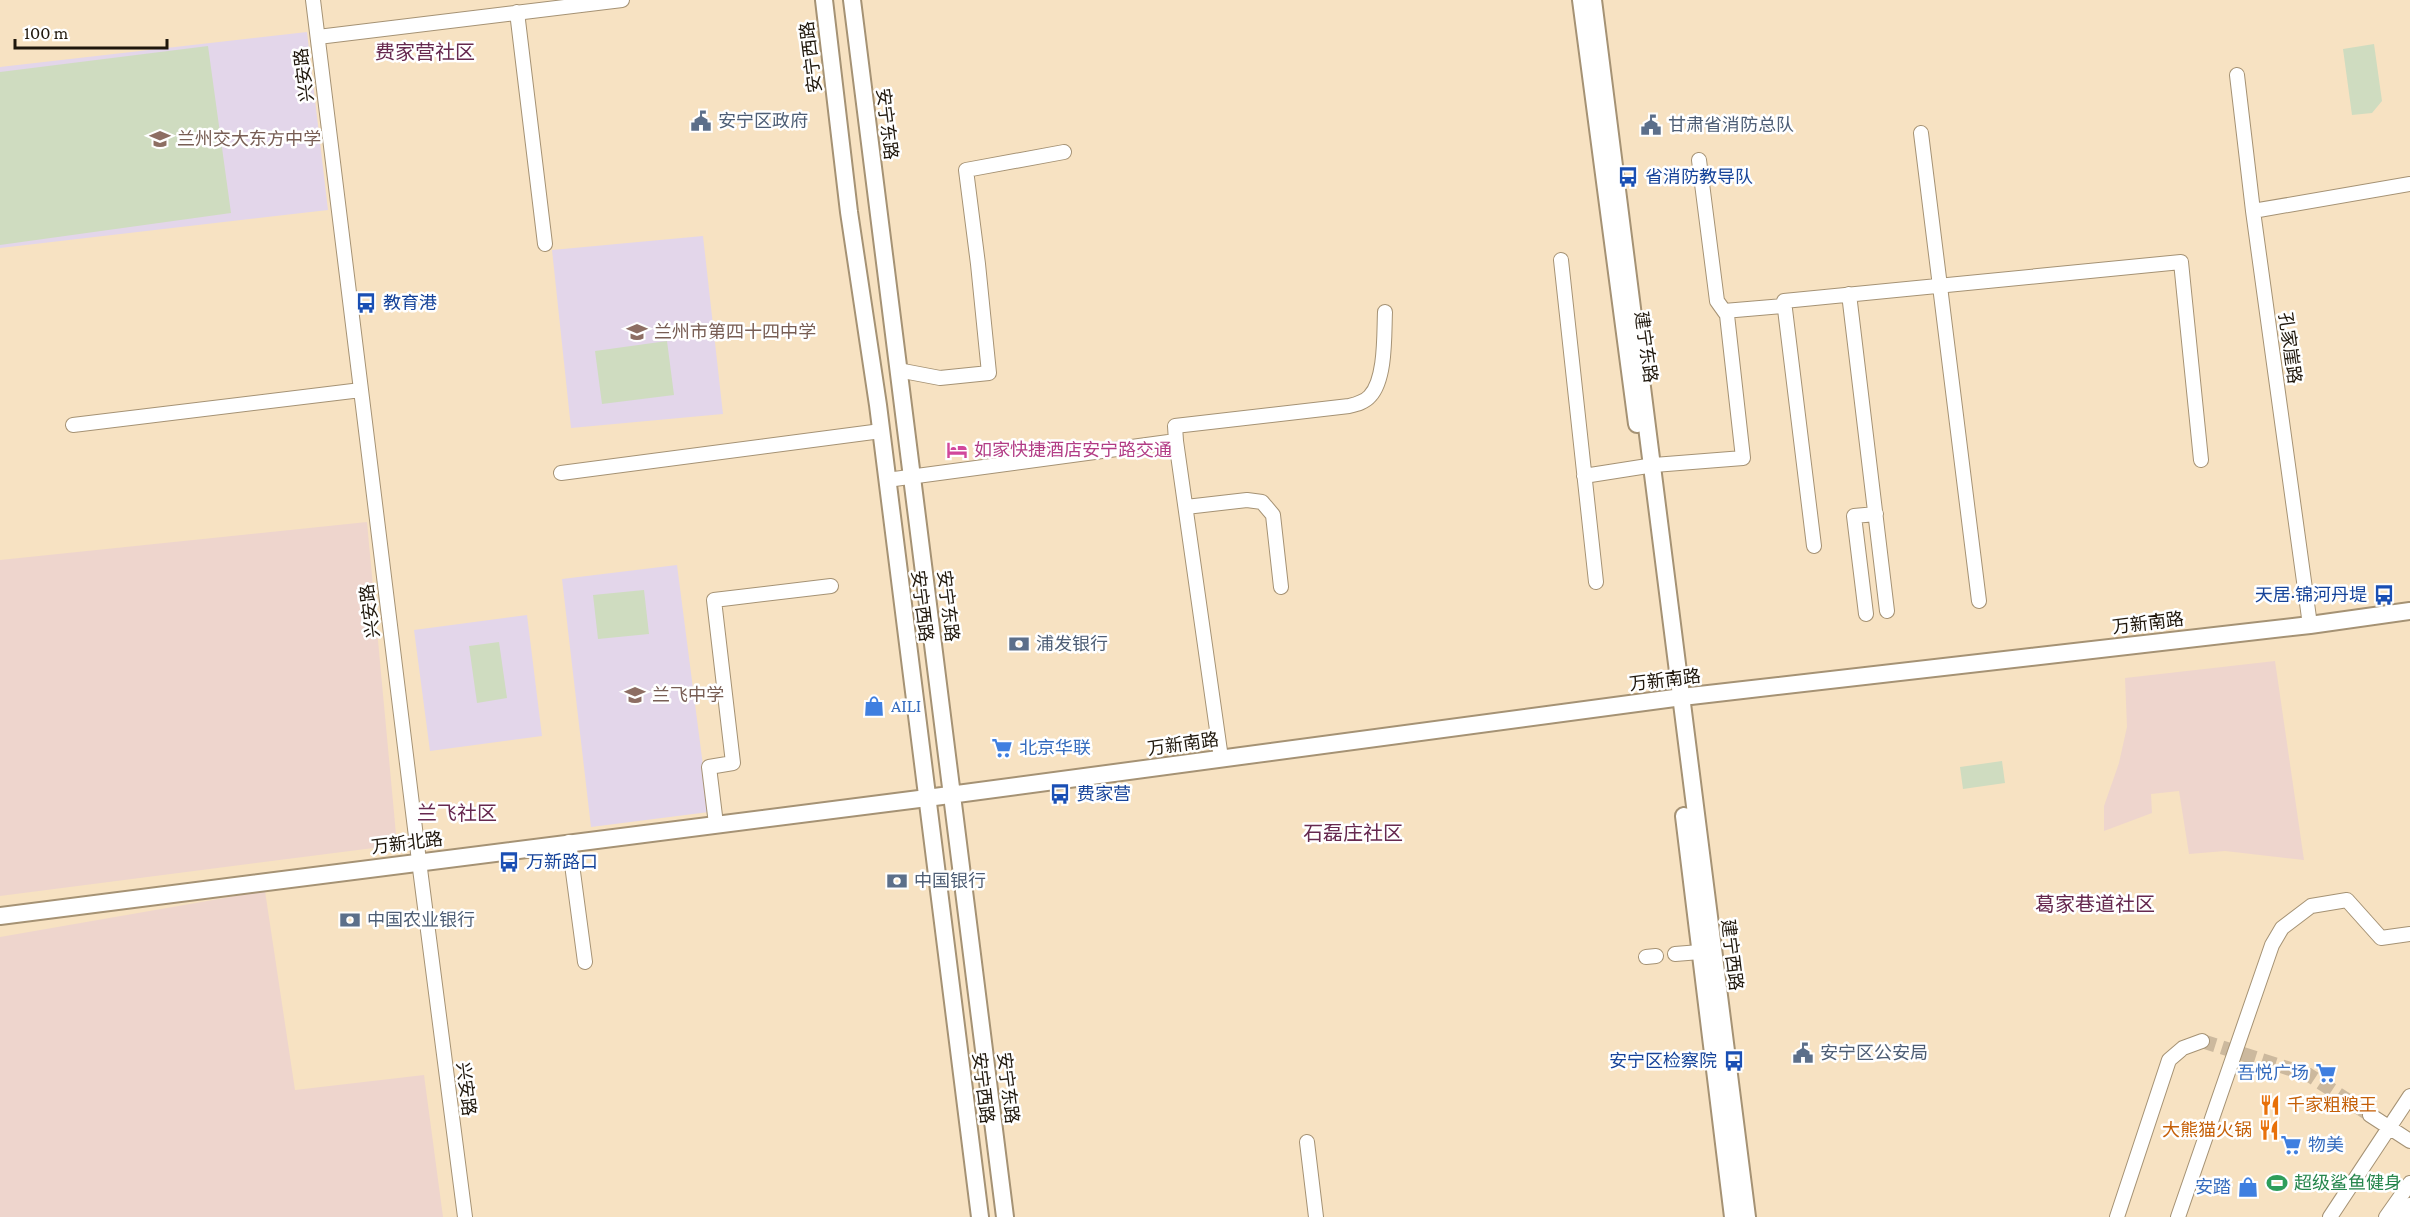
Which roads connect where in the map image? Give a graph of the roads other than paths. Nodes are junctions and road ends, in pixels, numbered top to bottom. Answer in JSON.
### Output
{"nodes":[{"id":1,"x":313,"y":0,"type":"edge"},
{"id":2,"x":622,"y":0,"type":"edge"},
{"id":3,"x":824,"y":0,"type":"edge"},
{"id":4,"x":852,"y":0,"type":"edge"},
{"id":5,"x":1581,"y":0,"type":"edge"},
{"id":6,"x":1593,"y":0,"type":"edge"},
{"id":7,"x":517,"y":12,"type":"junction"},
{"id":8,"x":318,"y":37,"type":"junction"},
{"id":9,"x":2237,"y":75,"type":"dead end"},
{"id":10,"x":1921,"y":133,"type":"dead end"},
{"id":11,"x":1064,"y":152,"type":"dead end"},
{"id":12,"x":1699,"y":160,"type":"dead end"},
{"id":13,"x":2410,"y":184,"type":"edge"},
{"id":14,"x":2253,"y":210,"type":"junction"},
{"id":15,"x":545,"y":244,"type":"dead end"},
{"id":16,"x":1561,"y":260,"type":"dead end"},
{"id":17,"x":1940,"y":285,"type":"junction"},
{"id":18,"x":1849,"y":294,"type":"junction"},
{"id":19,"x":1784,"y":306,"type":"junction"},
{"id":20,"x":1724,"y":311,"type":"junction"},
{"id":21,"x":1385,"y":312,"type":"dead end"},
{"id":22,"x":898,"y":370,"type":"junction"},
{"id":23,"x":361,"y":390,"type":"junction"},
{"id":24,"x":73,"y":425,"type":"dead end"},
{"id":25,"x":881,"y":431,"type":"junction"},
{"id":26,"x":1176,"y":441,"type":"junction"},
{"id":27,"x":2201,"y":460,"type":"dead end"},
{"id":28,"x":1648,"y":466,"type":"junction"},
{"id":29,"x":561,"y":473,"type":"dead end"},
{"id":30,"x":1584,"y":476,"type":"junction"},
{"id":31,"x":912,"y":477,"type":"junction"},
{"id":32,"x":887,"y":480,"type":"junction"},
{"id":33,"x":1186,"y":507,"type":"junction"},
{"id":34,"x":1876,"y":514,"type":"junction"},
{"id":35,"x":1814,"y":546,"type":"dead end"},
{"id":36,"x":1596,"y":582,"type":"dead end"},
{"id":37,"x":831,"y":586,"type":"dead end"},
{"id":38,"x":1281,"y":587,"type":"dead end"},
{"id":39,"x":1979,"y":601,"type":"dead end"},
{"id":40,"x":1887,"y":611,"type":"dead end"},
{"id":41,"x":2410,"y":611,"type":"edge"},
{"id":42,"x":1866,"y":614,"type":"dead end"},
{"id":43,"x":2384,"y":615,"type":"junction"},
{"id":44,"x":2410,"y":620,"type":"edge"},
{"id":45,"x":2310,"y":625,"type":"junction"},
{"id":46,"x":1676,"y":698,"type":"junction"},
{"id":47,"x":1221,"y":758,"type":"junction"},
{"id":48,"x":951,"y":795,"type":"junction"},
{"id":49,"x":927,"y":798,"type":"junction"},
{"id":50,"x":716,"y":824,"type":"junction"},
{"id":51,"x":569,"y":842,"type":"junction"},
{"id":52,"x":419,"y":861,"type":"junction"},
{"id":53,"x":0,"y":916,"type":"edge"},
{"id":54,"x":2410,"y":934,"type":"edge"},
{"id":55,"x":1700,"y":952,"type":"junction"},
{"id":56,"x":1675,"y":954,"type":"dead end"},
{"id":57,"x":585,"y":962,"type":"dead end"},
{"id":58,"x":2202,"y":1041,"type":"tunnel mouth"},
{"id":59,"x":2410,"y":1096,"type":"edge"},
{"id":60,"x":2370,"y":1115,"type":"tunnel mouth"},
{"id":61,"x":2388,"y":1127,"type":"junction"},
{"id":62,"x":2410,"y":1141,"type":"edge"},
{"id":63,"x":1307,"y":1142,"type":"dead end"},
{"id":64,"x":2410,"y":1183,"type":"edge"},
{"id":65,"x":2410,"y":1206,"type":"edge"},
{"id":66,"x":465,"y":1217,"type":"edge"},
{"id":67,"x":980,"y":1217,"type":"edge"},
{"id":68,"x":1005,"y":1217,"type":"edge"},
{"id":69,"x":1316,"y":1217,"type":"edge"},
{"id":70,"x":1733,"y":1217,"type":"edge"},
{"id":71,"x":1747,"y":1217,"type":"edge"},
{"id":72,"x":2117,"y":1217,"type":"edge"},
{"id":73,"x":2178,"y":1217,"type":"edge"},
{"id":74,"x":2331,"y":1217,"type":"edge"},
{"id":75,"x":2386,"y":1217,"type":"edge"},
{"id":76,"x":2402,"y":1217,"type":"edge"}],
"edges":[{"from":1,"to":8,"type":"street","name":"兴安路"},
{"from":2,"to":7,"type":"street"},
{"from":3,"to":25,"type":"main road","name":"安宁西路"},
{"from":4,"to":22,"type":"main road","name":"安宁东路"},
{"from":5,"to":28,"type":"main road","name":"建宁东路"},
{"from":6,"to":28,"type":"main road","name":"建宁东路"},
{"from":7,"to":8,"type":"street"},
{"from":7,"to":15,"type":"street"},
{"from":8,"to":23,"type":"street","name":"兴安路"},
{"from":9,"to":14,"type":"street","name":"孔家崖路"},
{"from":10,"to":17,"type":"street"},
{"from":11,"to":22,"type":"street"},
{"from":12,"to":20,"type":"street"},
{"from":13,"to":14,"type":"street"},
{"from":14,"to":45,"type":"street","name":"孔家崖路"},
{"from":16,"to":30,"type":"street"},
{"from":17,"to":18,"type":"street"},
{"from":17,"to":27,"type":"street"},
{"from":17,"to":39,"type":"street"},
{"from":18,"to":19,"type":"street"},
{"from":18,"to":34,"type":"street"},
{"from":19,"to":20,"type":"street"},
{"from":19,"to":35,"type":"street"},
{"from":20,"to":28,"type":"street"},
{"from":21,"to":26,"type":"street"},
{"from":22,"to":31,"type":"main road","name":"安宁东路"},
{"from":23,"to":24,"type":"street"},
{"from":23,"to":52,"type":"street","name":"兴安路"},
{"from":25,"to":29,"type":"street"},
{"from":25,"to":32,"type":"main road","name":"安宁西路"},
{"from":26,"to":31,"type":"street"},
{"from":26,"to":33,"type":"street"},
{"from":28,"to":30,"type":"street"},
{"from":28,"to":46,"type":"main road","name":"建宁东路"},
{"from":30,"to":36,"type":"street"},
{"from":31,"to":32,"type":"street"},
{"from":31,"to":48,"type":"main road","name":"安宁东路"},
{"from":32,"to":49,"type":"main road","name":"安宁西路"},
{"from":33,"to":38,"type":"street"},
{"from":33,"to":47,"type":"street"},
{"from":34,"to":40,"type":"street"},
{"from":34,"to":42,"type":"street"},
{"from":37,"to":50,"type":"street"},
{"from":41,"to":43,"type":"main road","name":"万新南路"},
{"from":43,"to":44,"type":"main road"},
{"from":43,"to":45,"type":"main road","name":"万新南路"},
{"from":45,"to":46,"type":"main road","name":"万新南路"},
{"from":46,"to":47,"type":"main road","name":"万新南路"},
{"from":46,"to":55,"type":"main road","name":"建宁西路"},
{"from":46,"to":71,"type":"main road","name":"建宁西路"},
{"from":47,"to":48,"type":"main road","name":"万新南路"},
{"from":48,"to":49,"type":"main road","name":"万新南路"},
{"from":48,"to":68,"type":"main road","name":"安宁东路"},
{"from":49,"to":50,"type":"main road","name":"万新北路"},
{"from":49,"to":67,"type":"main road","name":"安宁西路"},
{"from":50,"to":51,"type":"main road","name":"万新北路"},
{"from":51,"to":52,"type":"main road","name":"万新北路"},
{"from":51,"to":57,"type":"street"},
{"from":52,"to":53,"type":"main road","name":"万新北路"},
{"from":52,"to":66,"type":"street","name":"兴安路"},
{"from":54,"to":73,"type":"street"},
{"from":55,"to":56,"type":"street"},
{"from":55,"to":70,"type":"main road","name":"建宁西路"},
{"from":58,"to":72,"type":"street"},
{"from":59,"to":61,"type":"street"},
{"from":60,"to":61,"type":"street"},
{"from":61,"to":62,"type":"street"},
{"from":61,"to":74,"type":"street"},
{"from":63,"to":69,"type":"street"},
{"from":64,"to":75,"type":"street"},
{"from":65,"to":76,"type":"main road"}]}
